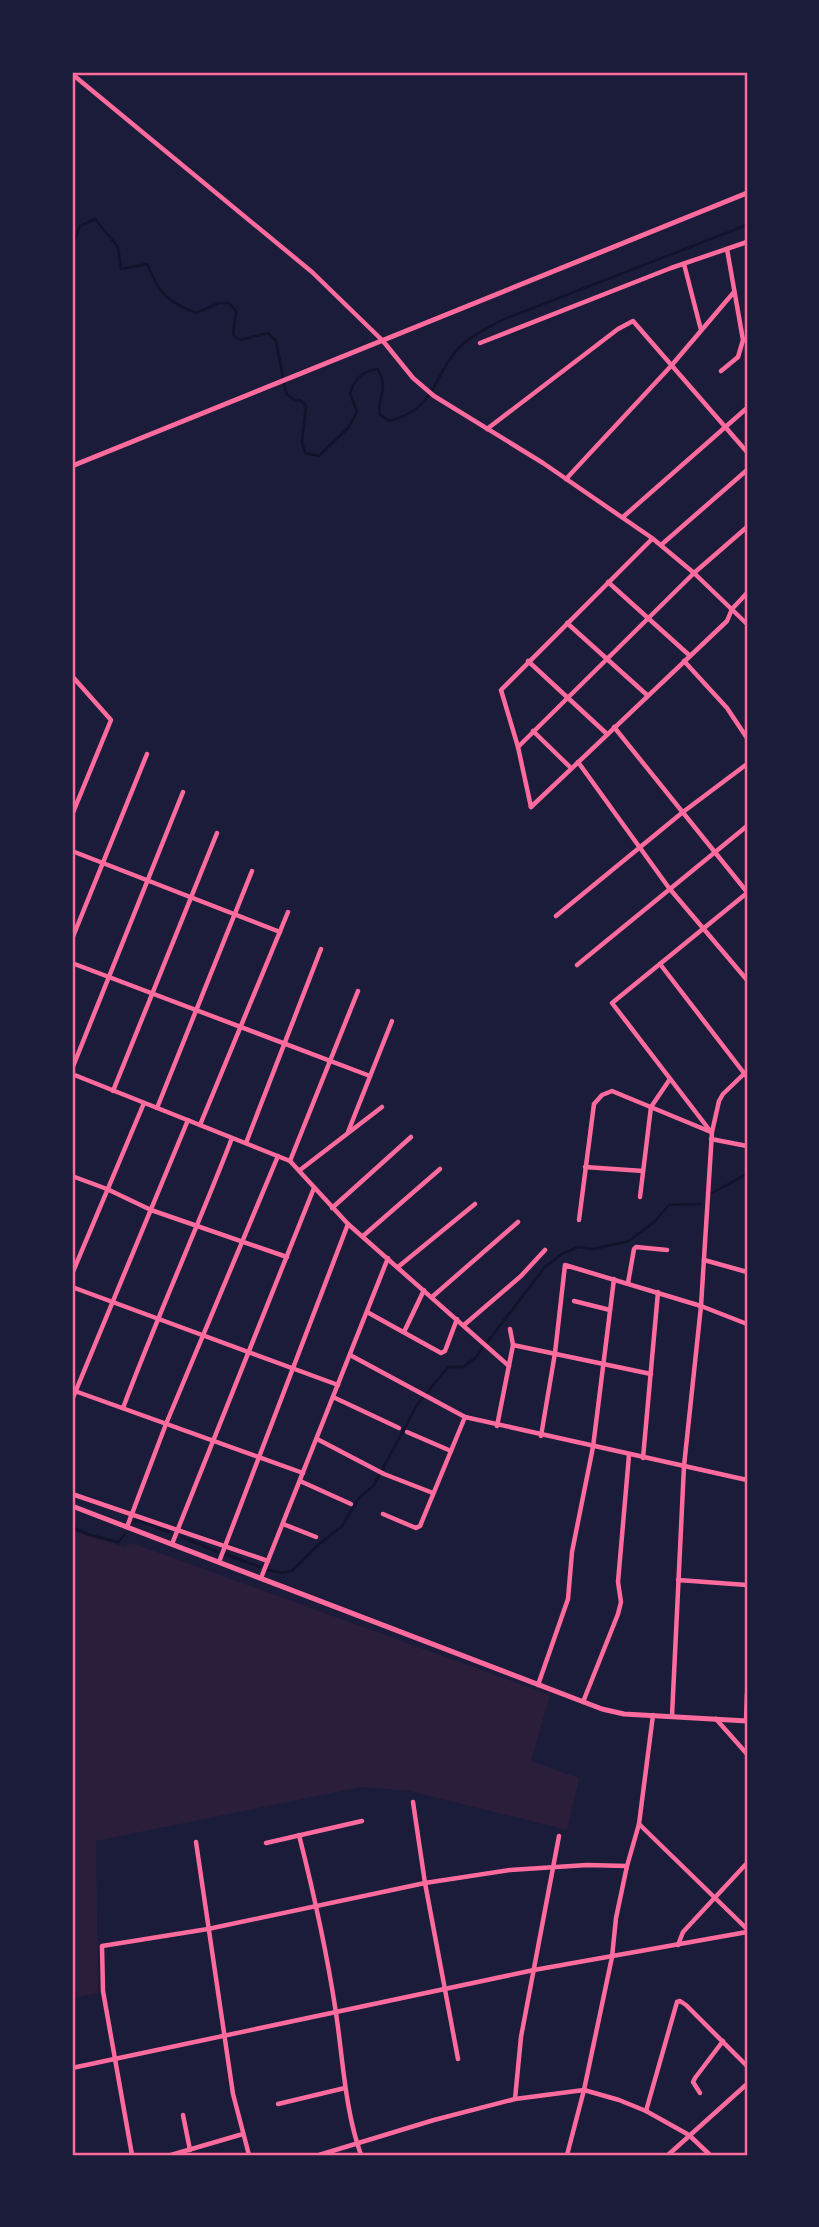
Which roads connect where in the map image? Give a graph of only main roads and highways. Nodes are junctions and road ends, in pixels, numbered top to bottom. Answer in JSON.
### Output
{"nodes":[{"id":1,"x":747,"y":193,"type":"edge"},
{"id":2,"x":72,"y":466,"type":"edge"},
{"id":3,"x":73,"y":1507,"type":"edge"},
{"id":4,"x":747,"y":1721,"type":"edge"}],
"edges":[{"from":1,"to":2,"type":"main road"},
{"from":3,"to":4,"type":"main road"}]}
